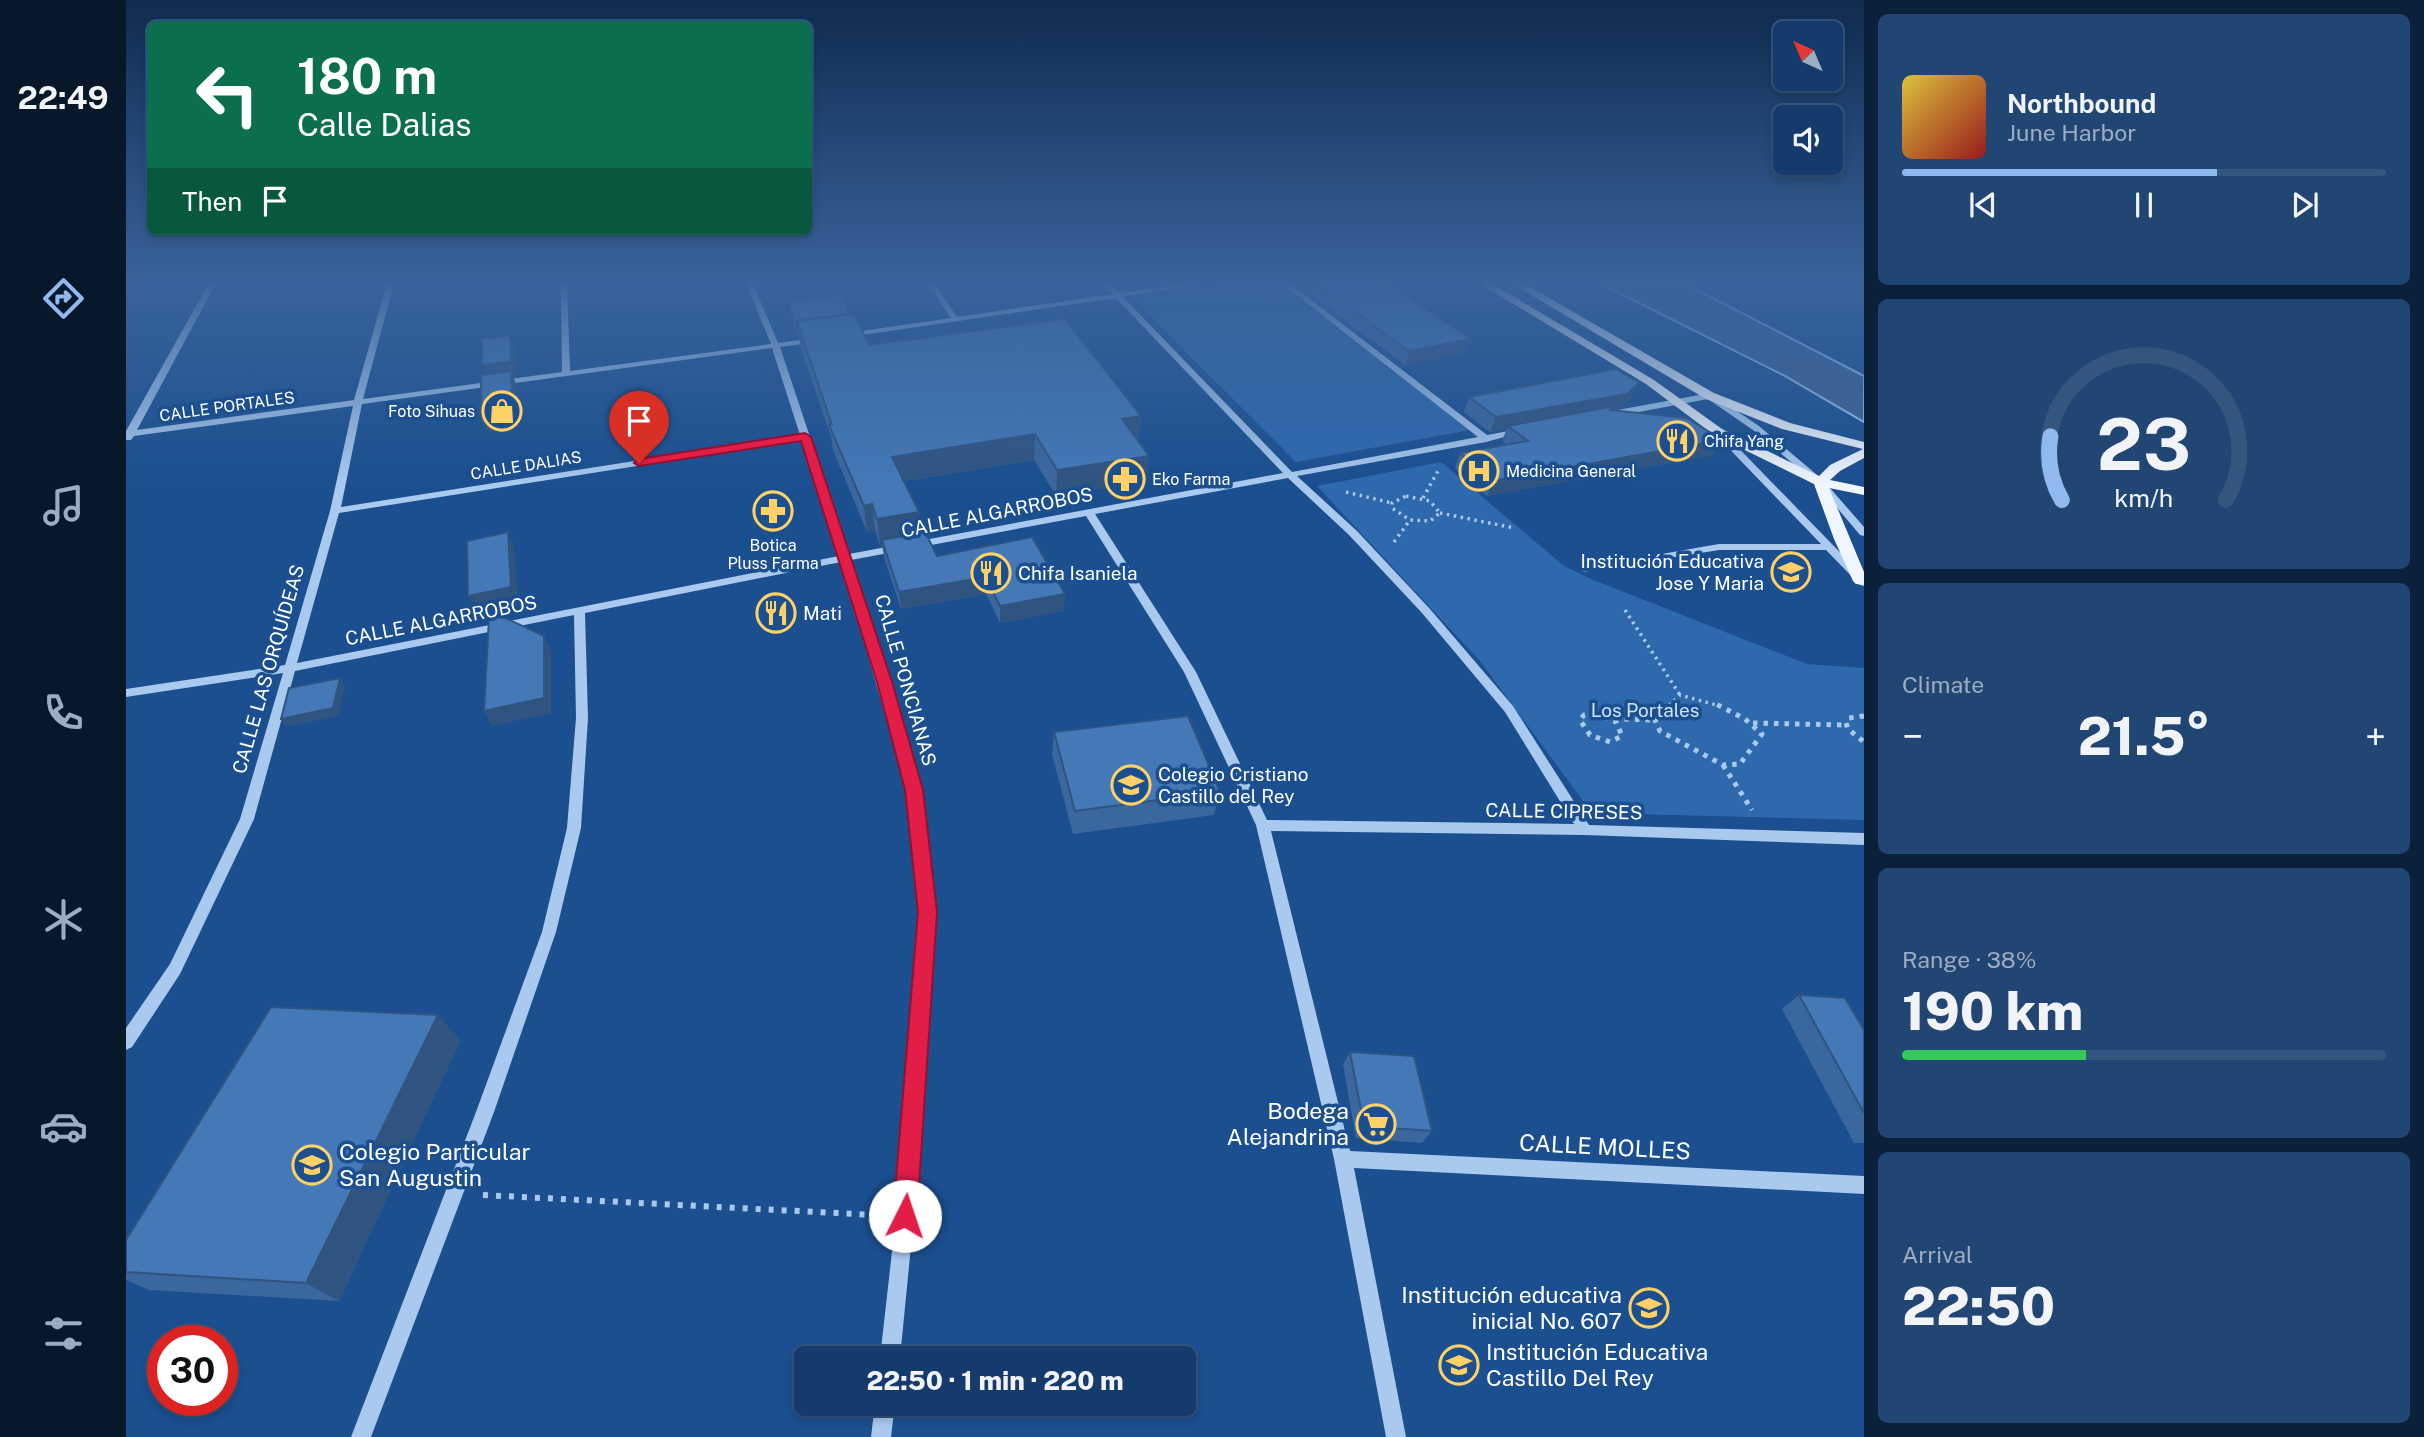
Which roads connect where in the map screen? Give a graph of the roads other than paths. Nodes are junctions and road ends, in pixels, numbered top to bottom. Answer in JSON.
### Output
{"nodes":[{"id":1,"x":176,"y":350,"type":"edge"},
{"id":2,"x":372,"y":350,"type":"edge"},
{"id":3,"x":565,"y":350,"type":"edge"},
{"id":4,"x":737,"y":350,"type":"edge"},
{"id":5,"x":777,"y":350,"type":"edge"},
{"id":6,"x":1169,"y":350,"type":"edge"},
{"id":7,"x":1371,"y":350,"type":"edge"},
{"id":8,"x":1593,"y":350,"type":"edge"},
{"id":9,"x":1631,"y":350,"type":"edge"},
{"id":10,"x":566,"y":373,"type":"junction"},
{"id":11,"x":1710,"y":396,"type":"junction"},
{"id":12,"x":358,"y":401,"type":"junction"},
{"id":13,"x":1678,"y":402,"type":"junction"},
{"id":14,"x":1595,"y":418,"type":"edge"},
{"id":15,"x":1527,"y":431,"type":"edge"},
{"id":16,"x":1718,"y":432,"type":"junction"},
{"id":17,"x":127,"y":436,"type":"edge"},
{"id":18,"x":805,"y":437,"type":"junction"},
{"id":19,"x":1486,"y":439,"type":"junction"},
{"id":20,"x":1864,"y":446,"type":"edge"},
{"id":21,"x":1864,"y":453,"type":"edge"},
{"id":22,"x":1289,"y":474,"type":"junction"},
{"id":23,"x":1820,"y":482,"type":"junction"},
{"id":24,"x":1864,"y":491,"type":"edge"},
{"id":25,"x":335,"y":511,"type":"junction"},
{"id":26,"x":1089,"y":513,"type":"junction"},
{"id":27,"x":1864,"y":533,"type":"edge"},
{"id":28,"x":1830,"y":547,"type":"junction"},
{"id":29,"x":845,"y":558,"type":"junction"},
{"id":30,"x":1587,"y":570,"type":"dead end"},
{"id":31,"x":1863,"y":582,"type":"edge"},
{"id":32,"x":579,"y":611,"type":"junction"},
{"id":33,"x":291,"y":668,"type":"junction"},
{"id":34,"x":126,"y":693,"type":"edge"},
{"id":35,"x":1263,"y":825,"type":"junction"},
{"id":36,"x":1584,"y":830,"type":"junction"},
{"id":37,"x":1864,"y":839,"type":"edge"},
{"id":38,"x":126,"y":1042,"type":"edge"},
{"id":39,"x":1343,"y":1159,"type":"junction"},
{"id":40,"x":1864,"y":1185,"type":"edge"},
{"id":41,"x":891,"y":1346,"type":"edge"},
{"id":42,"x":884,"y":1416,"type":"edge"},
{"id":43,"x":361,"y":1437,"type":"edge"},
{"id":44,"x":881,"y":1437,"type":"edge"},
{"id":45,"x":1396,"y":1437,"type":"edge"}],
"edges":[{"from":1,"to":17,"type":"street"},
{"from":2,"to":12,"type":"street","name":"CALLE LAS ORQUÍDEAS"},
{"from":3,"to":10,"type":"street"},
{"from":4,"to":10,"type":"street","name":"CALLE PORTALES"},
{"from":5,"to":18,"type":"street","name":"CALLE PONCIANAS"},
{"from":6,"to":22,"type":"street"},
{"from":7,"to":19,"type":"street"},
{"from":8,"to":13,"type":"main road"},
{"from":9,"to":11,"type":"main road"},
{"from":10,"to":12,"type":"street","name":"CALLE PORTALES"},
{"from":11,"to":13,"type":"street"},
{"from":11,"to":20,"type":"main road"},
{"from":11,"to":23,"type":"street"},
{"from":12,"to":17,"type":"street","name":"CALLE PORTALES"},
{"from":12,"to":25,"type":"street","name":"CALLE LAS ORQUÍDEAS"},
{"from":13,"to":14,"type":"street"},
{"from":13,"to":16,"type":"main road"},
{"from":15,"to":19,"type":"street","name":"CALLE ALGARROBOS"},
{"from":16,"to":23,"type":"main road"},
{"from":16,"to":28,"type":"street"},
{"from":18,"to":25,"type":"street","name":"CALLE DALIAS"},
{"from":18,"to":29,"type":"street","name":"CALLE PONCIANAS"},
{"from":19,"to":22,"type":"street","name":"CALLE ALGARROBOS"},
{"from":21,"to":23,"type":"main road"},
{"from":22,"to":26,"type":"street","name":"CALLE ALGARROBOS"},
{"from":22,"to":36,"type":"street"},
{"from":23,"to":24,"type":"main road"},
{"from":23,"to":27,"type":"street"},
{"from":23,"to":31,"type":"main road"},
{"from":25,"to":33,"type":"street","name":"CALLE LAS ORQUÍDEAS"},
{"from":26,"to":29,"type":"street","name":"CALLE ALGARROBOS"},
{"from":26,"to":35,"type":"street"},
{"from":28,"to":30,"type":"street"},
{"from":28,"to":31,"type":"street"},
{"from":29,"to":32,"type":"street","name":"CALLE ALGARROBOS"},
{"from":29,"to":41,"type":"street","name":"CALLE PONCIANAS"},
{"from":32,"to":33,"type":"street","name":"CALLE ALGARROBOS"},
{"from":32,"to":43,"type":"street"},
{"from":33,"to":34,"type":"street","name":"CALLE ALGARROBOS"},
{"from":33,"to":38,"type":"street","name":"CALLE LAS ORQUÍDEAS"},
{"from":35,"to":36,"type":"street","name":"CALLE CIPRESES"},
{"from":35,"to":39,"type":"street"},
{"from":36,"to":37,"type":"street","name":"CALLE CIPRESES"},
{"from":39,"to":40,"type":"street","name":"CALLE MOLLES"},
{"from":39,"to":45,"type":"street"},
{"from":42,"to":44,"type":"street"}]}
